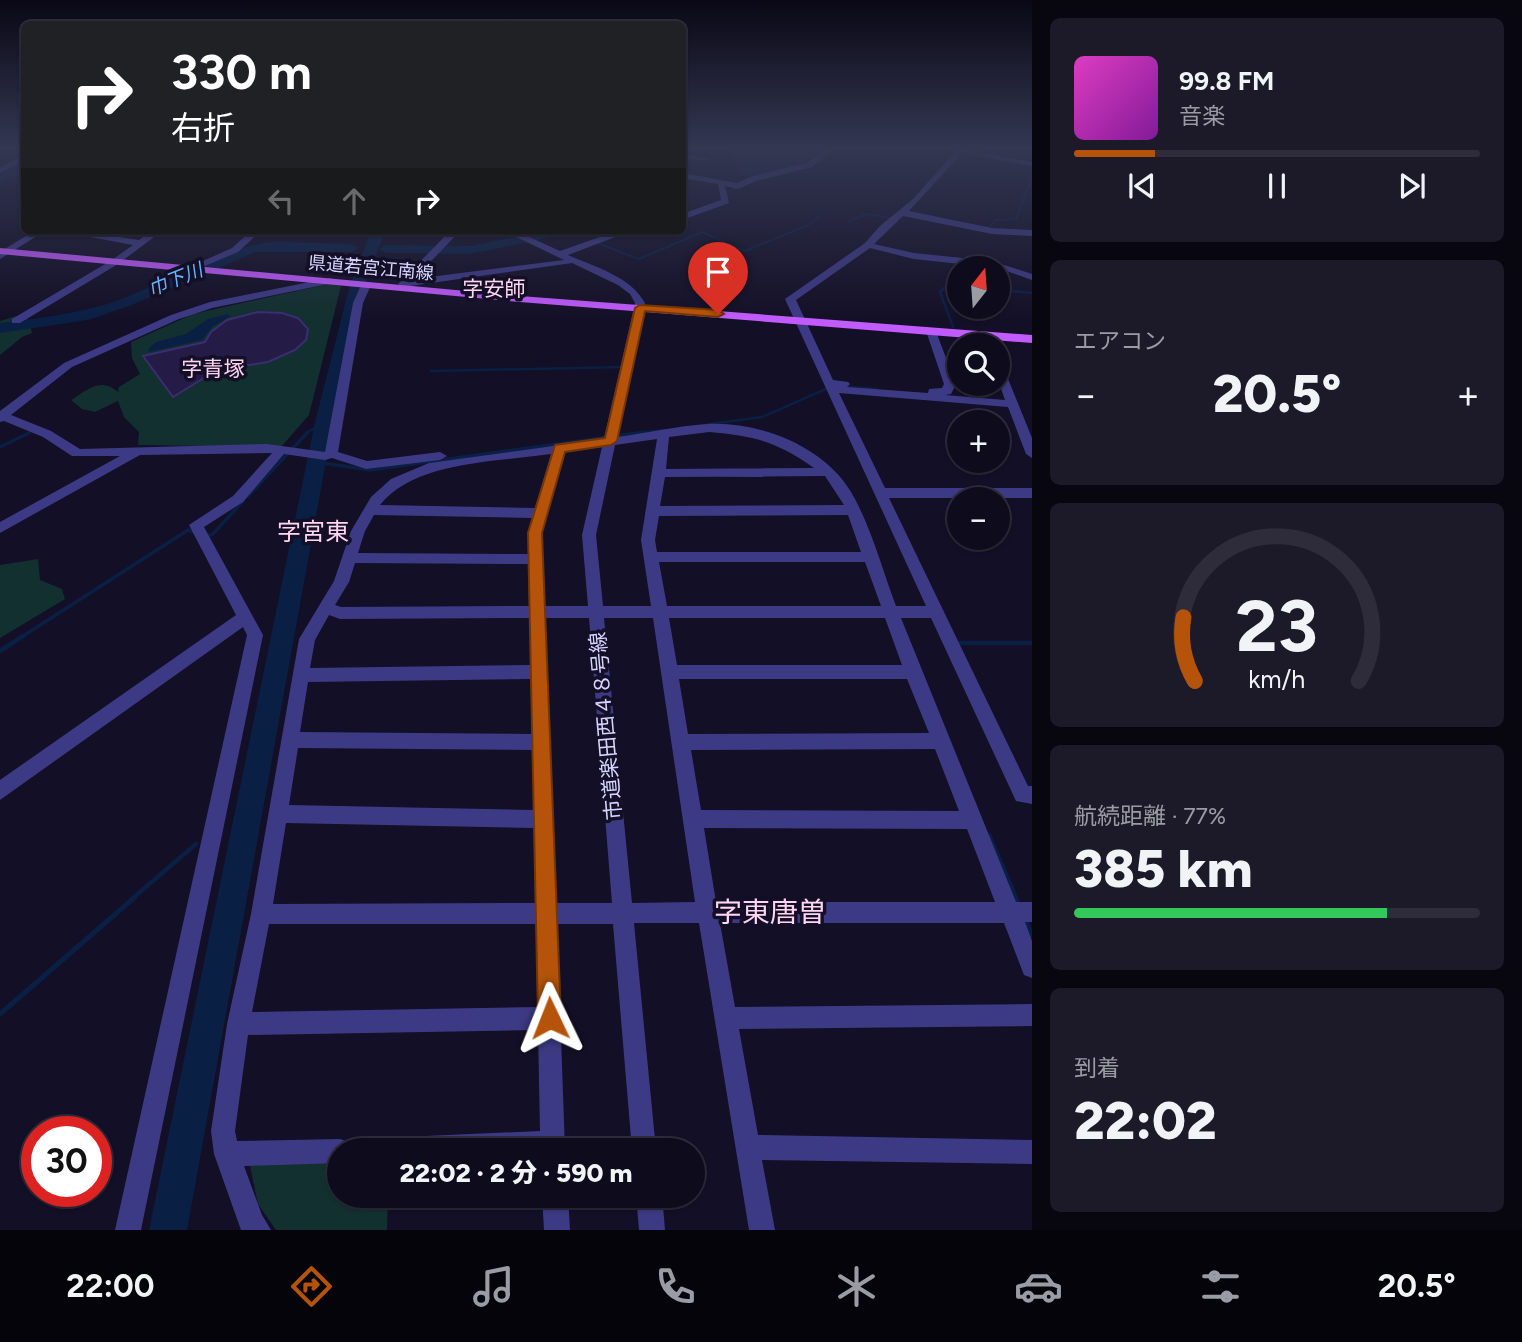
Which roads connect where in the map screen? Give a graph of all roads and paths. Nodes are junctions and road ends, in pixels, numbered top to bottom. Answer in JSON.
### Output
{"nodes":[{"id":1,"x":711,"y":206,"type":"edge"},
{"id":2,"x":909,"y":206,"type":"edge"},
{"id":3,"x":903,"y":213,"type":"junction"},
{"id":4,"x":686,"y":216,"type":"edge"},
{"id":5,"x":1032,"y":233,"type":"edge"},
{"id":6,"x":33,"y":235,"type":"edge"},
{"id":7,"x":92,"y":235,"type":"edge"},
{"id":8,"x":102,"y":235,"type":"edge"},
{"id":9,"x":152,"y":235,"type":"edge"},
{"id":10,"x":252,"y":235,"type":"edge"},
{"id":11,"x":452,"y":235,"type":"edge"},
{"id":12,"x":517,"y":235,"type":"edge"},
{"id":13,"x":613,"y":235,"type":"edge"},
{"id":14,"x":142,"y":242,"type":"junction"},
{"id":15,"x":868,"y":245,"type":"junction"},
{"id":16,"x":2,"y":253,"type":"edge"},
{"id":17,"x":553,"y":253,"type":"junction"},
{"id":18,"x":570,"y":261,"type":"junction"},
{"id":19,"x":115,"y":262,"type":"junction"},
{"id":20,"x":191,"y":269,"type":"junction"},
{"id":21,"x":1032,"y":277,"type":"edge"},
{"id":22,"x":329,"y":281,"type":"junction"},
{"id":23,"x":366,"y":285,"type":"junction"},
{"id":24,"x":402,"y":286,"type":"junction"},
{"id":25,"x":640,"y":308,"type":"junction"},
{"id":26,"x":800,"y":320,"type":"junction"},
{"id":27,"x":16,"y":321,"type":"dead end"},
{"id":28,"x":931,"y":331,"type":"junction"},
{"id":29,"x":947,"y":334,"type":"edge"},
{"id":30,"x":1010,"y":339,"type":"edge"},
{"id":31,"x":1032,"y":339,"type":"edge"},
{"id":32,"x":1010,"y":396,"type":"edge"},
{"id":33,"x":1013,"y":404,"type":"junction"},
{"id":34,"x":1,"y":416,"type":"edge"},
{"id":35,"x":661,"y":435,"type":"junction"},
{"id":36,"x":612,"y":436,"type":"junction"},
{"id":37,"x":559,"y":448,"type":"junction"},
{"id":38,"x":281,"y":450,"type":"junction"},
{"id":39,"x":139,"y":451,"type":"junction"},
{"id":40,"x":1032,"y":454,"type":"edge"},
{"id":41,"x":328,"y":455,"type":"junction"},
{"id":42,"x":829,"y":472,"type":"junction"},
{"id":43,"x":660,"y":473,"type":"junction"},
{"id":44,"x":1032,"y":493,"type":"edge"},
{"id":45,"x":881,"y":494,"type":"junction"},
{"id":46,"x":370,"y":510,"type":"junction"},
{"id":47,"x":853,"y":510,"type":"junction"},
{"id":48,"x":653,"y":511,"type":"junction"},
{"id":49,"x":541,"y":513,"type":"junction"},
{"id":50,"x":0,"y":528,"type":"edge"},
{"id":51,"x":651,"y":557,"type":"junction"},
{"id":52,"x":870,"y":557,"type":"junction"},
{"id":53,"x":350,"y":558,"type":"junction"},
{"id":54,"x":535,"y":559,"type":"junction"},
{"id":55,"x":327,"y":608,"type":"junction"},
{"id":56,"x":891,"y":610,"type":"junction"},
{"id":57,"x":660,"y":612,"type":"junction"},
{"id":58,"x":935,"y":612,"type":"junction"},
{"id":59,"x":595,"y":613,"type":"junction"},
{"id":60,"x":539,"y":614,"type":"junction"},
{"id":61,"x":244,"y":618,"type":"junction"},
{"id":62,"x":539,"y":672,"type":"junction"},
{"id":63,"x":669,"y":672,"type":"junction"},
{"id":64,"x":913,"y":672,"type":"junction"},
{"id":65,"x":299,"y":675,"type":"junction"},
{"id":66,"x":290,"y":740,"type":"junction"},
{"id":67,"x":942,"y":741,"type":"junction"},
{"id":68,"x":541,"y":742,"type":"junction"},
{"id":69,"x":681,"y":742,"type":"junction"},
{"id":70,"x":0,"y":791,"type":"edge"},
{"id":71,"x":1032,"y":796,"type":"edge"},
{"id":72,"x":276,"y":814,"type":"junction"},
{"id":73,"x":542,"y":819,"type":"junction"},
{"id":74,"x":692,"y":819,"type":"junction"},
{"id":75,"x":973,"y":820,"type":"junction"},
{"id":76,"x":707,"y":911,"type":"junction"},
{"id":77,"x":545,"y":912,"type":"junction"},
{"id":78,"x":1021,"y":912,"type":"edge"},
{"id":79,"x":261,"y":914,"type":"junction"},
{"id":80,"x":623,"y":914,"type":"junction"},
{"id":81,"x":1032,"y":967,"type":"edge"},
{"id":82,"x":1032,"y":1015,"type":"edge"},
{"id":83,"x":550,"y":1018,"type":"junction"},
{"id":84,"x":726,"y":1018,"type":"junction"},
{"id":85,"x":239,"y":1024,"type":"junction"},
{"id":86,"x":552,"y":1138,"type":"edge"},
{"id":87,"x":644,"y":1138,"type":"edge"},
{"id":88,"x":748,"y":1147,"type":"junction"},
{"id":89,"x":327,"y":1151,"type":"edge"},
{"id":90,"x":1032,"y":1152,"type":"edge"},
{"id":91,"x":227,"y":1154,"type":"junction"},
{"id":92,"x":556,"y":1208,"type":"edge"},
{"id":93,"x":650,"y":1208,"type":"edge"},
{"id":94,"x":128,"y":1230,"type":"edge"},
{"id":95,"x":258,"y":1230,"type":"edge"},
{"id":96,"x":557,"y":1230,"type":"edge"},
{"id":97,"x":652,"y":1230,"type":"edge"},
{"id":98,"x":762,"y":1230,"type":"edge"}],
"edges":[{"from":1,"to":4,"type":"street"},
{"from":2,"to":3,"type":"street"},
{"from":3,"to":5,"type":"street"},
{"from":3,"to":15,"type":"street"},
{"from":6,"to":16,"type":"street"},
{"from":7,"to":14,"type":"street"},
{"from":8,"to":14,"type":"street"},
{"from":9,"to":14,"type":"street"},
{"from":10,"to":20,"type":"street"},
{"from":11,"to":24,"type":"street"},
{"from":12,"to":17,"type":"street"},
{"from":13,"to":17,"type":"street"},
{"from":14,"to":19,"type":"street"},
{"from":15,"to":21,"type":"street"},
{"from":15,"to":26,"type":"street"},
{"from":16,"to":19,"type":"main road","name":"県道若宮江南線"},
{"from":17,"to":18,"type":"street"},
{"from":18,"to":24,"type":"street"},
{"from":18,"to":25,"type":"street"},
{"from":19,"to":20,"type":"main road","name":"県道若宮江南線"},
{"from":19,"to":27,"type":"street"},
{"from":20,"to":22,"type":"main road","name":"県道若宮江南線"},
{"from":22,"to":23,"type":"main road","name":"県道若宮江南線"},
{"from":22,"to":34,"type":"street"},
{"from":23,"to":24,"type":"main road","name":"県道若宮江南線"},
{"from":23,"to":41,"type":"street"},
{"from":24,"to":25,"type":"main road","name":"県道若宮江南線"},
{"from":25,"to":26,"type":"main road","name":"県道若宮江南線"},
{"from":25,"to":36,"type":"street","name":"市道楽田西４８号線"},
{"from":26,"to":28,"type":"main road","name":"県道若宮江南線"},
{"from":26,"to":28,"type":"street"},
{"from":28,"to":29,"type":"main road","name":"県道若宮江南線"},
{"from":30,"to":31,"type":"main road","name":"県道若宮江南線"},
{"from":32,"to":33,"type":"street"},
{"from":33,"to":40,"type":"street"},
{"from":33,"to":45,"type":"street"},
{"from":34,"to":39,"type":"street"},
{"from":35,"to":36,"type":"street"},
{"from":35,"to":42,"type":"street"},
{"from":35,"to":43,"type":"street"},
{"from":36,"to":37,"type":"street"},
{"from":36,"to":41,"type":"street"},
{"from":36,"to":59,"type":"street","name":"市道楽田西４８号線"},
{"from":37,"to":46,"type":"street"},
{"from":37,"to":49,"type":"street"},
{"from":38,"to":39,"type":"street"},
{"from":38,"to":41,"type":"street"},
{"from":38,"to":61,"type":"street"},
{"from":39,"to":50,"type":"street"},
{"from":42,"to":43,"type":"street"},
{"from":42,"to":47,"type":"street"},
{"from":43,"to":48,"type":"street"},
{"from":44,"to":45,"type":"street"},
{"from":45,"to":58,"type":"street"},
{"from":46,"to":49,"type":"street"},
{"from":46,"to":53,"type":"street"},
{"from":47,"to":48,"type":"street"},
{"from":47,"to":52,"type":"street"},
{"from":48,"to":51,"type":"street"},
{"from":49,"to":54,"type":"street"},
{"from":51,"to":52,"type":"street"},
{"from":51,"to":57,"type":"street"},
{"from":52,"to":56,"type":"street"},
{"from":53,"to":54,"type":"street"},
{"from":53,"to":55,"type":"street"},
{"from":54,"to":60,"type":"street"},
{"from":55,"to":60,"type":"street"},
{"from":55,"to":65,"type":"street"},
{"from":56,"to":57,"type":"street"},
{"from":56,"to":58,"type":"street"},
{"from":56,"to":64,"type":"street"},
{"from":57,"to":59,"type":"street"},
{"from":57,"to":63,"type":"street"},
{"from":58,"to":71,"type":"street"},
{"from":59,"to":60,"type":"street"},
{"from":59,"to":80,"type":"street","name":"市道楽田西４８号線"},
{"from":60,"to":62,"type":"street"},
{"from":61,"to":70,"type":"street"},
{"from":61,"to":94,"type":"street"},
{"from":62,"to":65,"type":"street"},
{"from":62,"to":68,"type":"street"},
{"from":63,"to":64,"type":"street"},
{"from":63,"to":69,"type":"street"},
{"from":64,"to":67,"type":"street"},
{"from":65,"to":66,"type":"street"},
{"from":66,"to":68,"type":"street"},
{"from":66,"to":72,"type":"street"},
{"from":67,"to":69,"type":"street"},
{"from":67,"to":75,"type":"street"},
{"from":68,"to":73,"type":"street"},
{"from":69,"to":74,"type":"street"},
{"from":72,"to":73,"type":"street"},
{"from":72,"to":79,"type":"street"},
{"from":73,"to":77,"type":"street"},
{"from":74,"to":75,"type":"street"},
{"from":74,"to":76,"type":"street"},
{"from":75,"to":78,"type":"street"},
{"from":76,"to":78,"type":"street"},
{"from":76,"to":80,"type":"street"},
{"from":76,"to":84,"type":"street"},
{"from":77,"to":79,"type":"street"},
{"from":77,"to":80,"type":"street"},
{"from":77,"to":83,"type":"street"},
{"from":78,"to":81,"type":"street"},
{"from":79,"to":85,"type":"street"},
{"from":80,"to":87,"type":"street","name":"市道楽田西４８号線"},
{"from":82,"to":84,"type":"street"},
{"from":83,"to":85,"type":"street"},
{"from":83,"to":86,"type":"street"},
{"from":84,"to":88,"type":"street"},
{"from":85,"to":91,"type":"street"},
{"from":88,"to":90,"type":"street"},
{"from":88,"to":98,"type":"street"},
{"from":89,"to":91,"type":"street"},
{"from":91,"to":95,"type":"street"},
{"from":92,"to":96,"type":"street"},
{"from":93,"to":97,"type":"street"}]}
